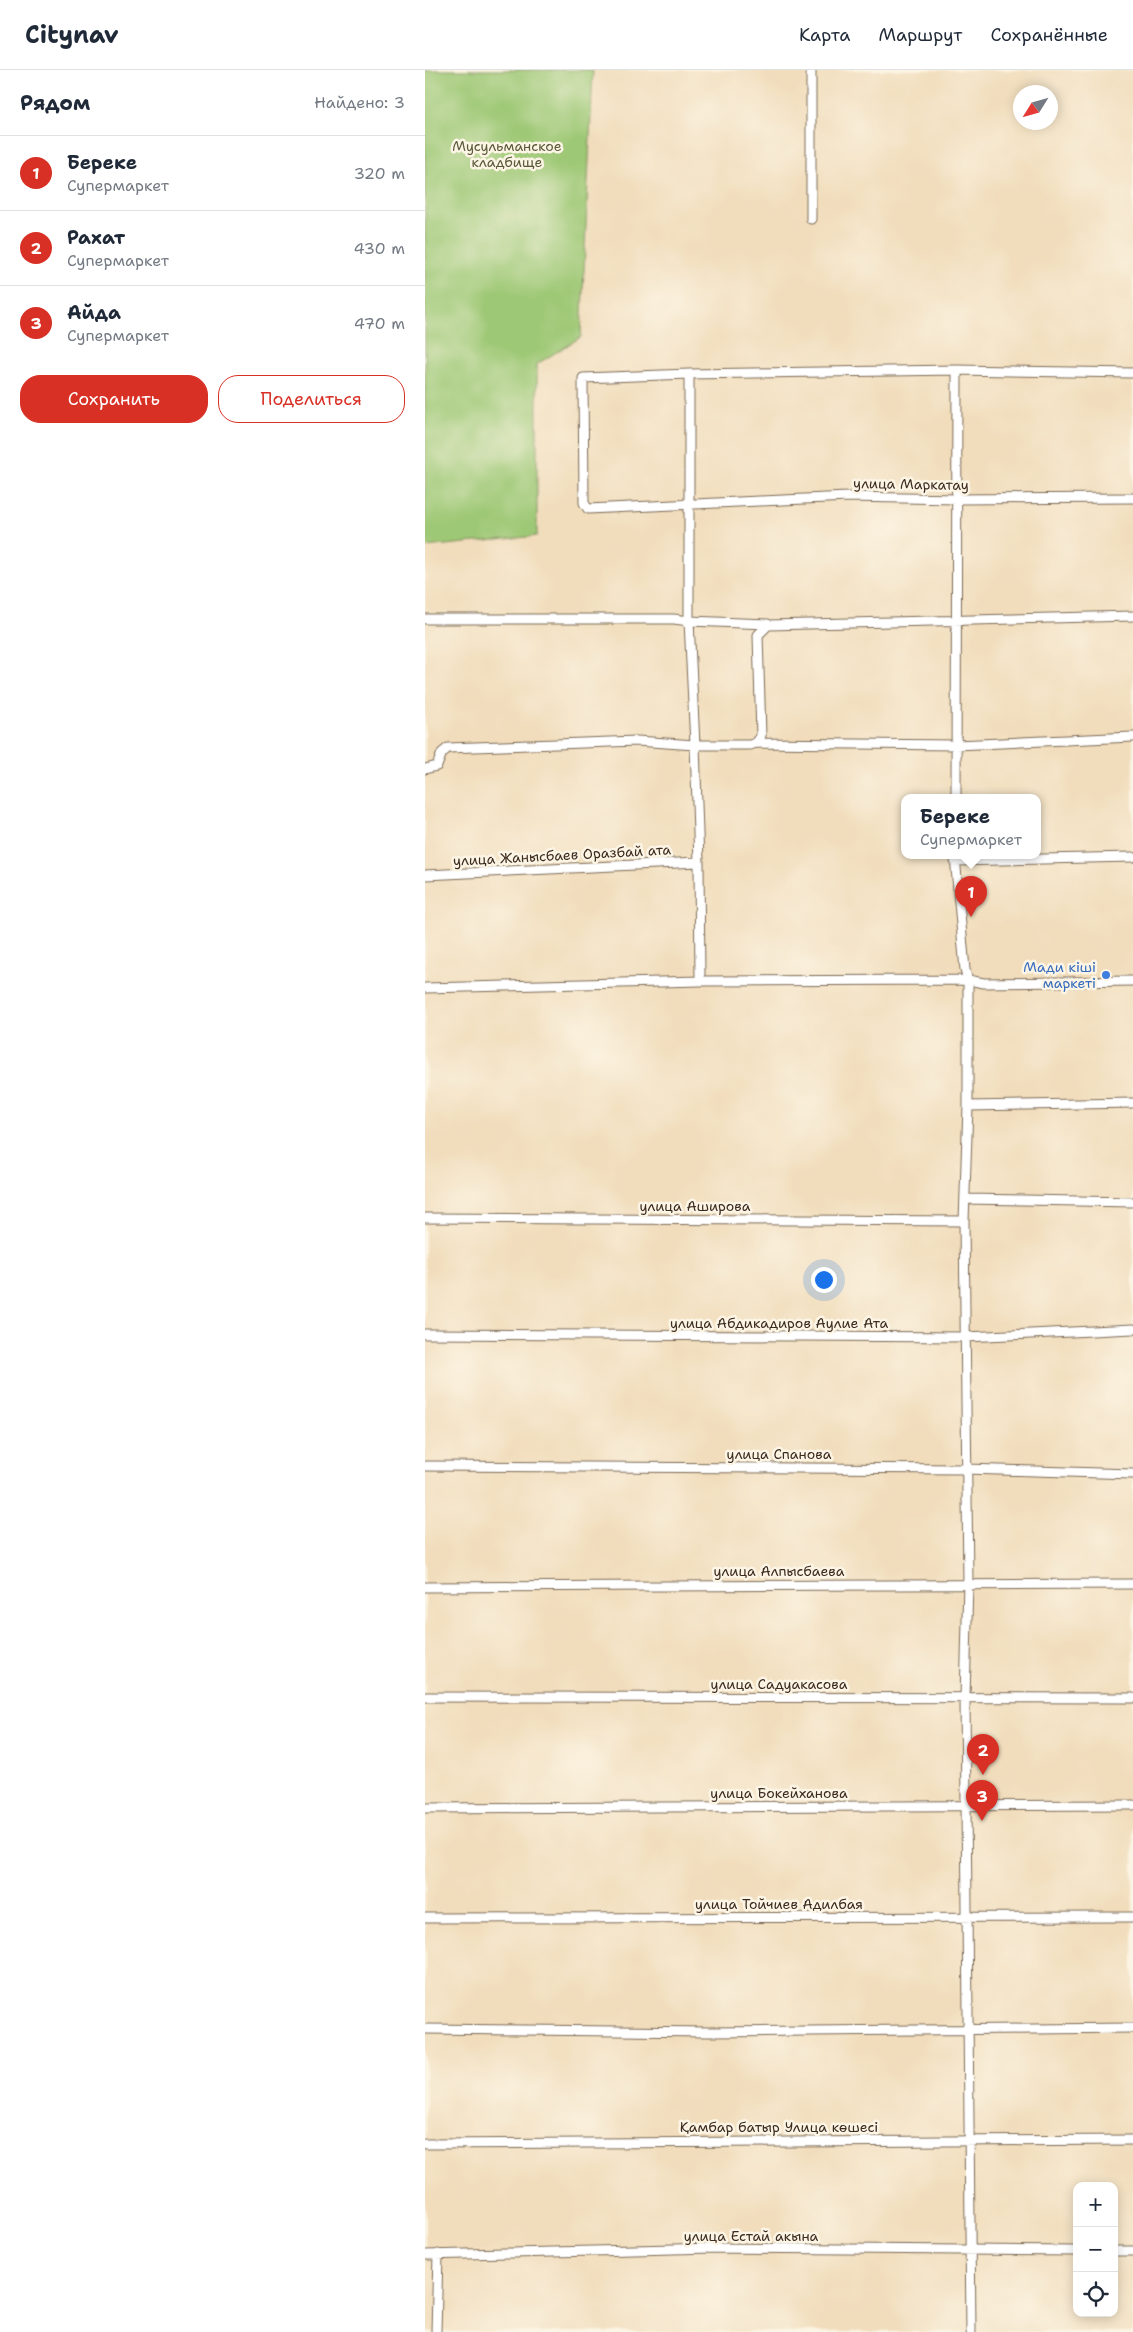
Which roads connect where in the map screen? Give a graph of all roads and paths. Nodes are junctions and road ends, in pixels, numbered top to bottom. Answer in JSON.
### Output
{"nodes":[{"id":1,"x":811,"y":70,"type":"edge"},
{"id":2,"x":811,"y":219,"type":"dead end"},
{"id":3,"x":957,"y":370,"type":"junction"},
{"id":4,"x":1133,"y":373,"type":"edge"},
{"id":5,"x":689,"y":374,"type":"junction"},
{"id":6,"x":1133,"y":498,"type":"edge"},
{"id":7,"x":957,"y":499,"type":"junction"},
{"id":8,"x":689,"y":504,"type":"junction"},
{"id":9,"x":1133,"y":616,"type":"edge"},
{"id":10,"x":425,"y":619,"type":"edge"},
{"id":11,"x":957,"y":620,"type":"junction"},
{"id":12,"x":689,"y":621,"type":"junction"},
{"id":13,"x":768,"y":624,"type":"junction"},
{"id":14,"x":1133,"y":738,"type":"edge"},
{"id":15,"x":757,"y":743,"type":"junction"},
{"id":16,"x":956,"y":744,"type":"junction"},
{"id":17,"x":695,"y":745,"type":"junction"},
{"id":18,"x":425,"y":769,"type":"edge"},
{"id":19,"x":955,"y":794,"type":"edge"},
{"id":20,"x":1133,"y":857,"type":"edge"},
{"id":21,"x":1041,"y":858,"type":"edge"},
{"id":22,"x":955,"y":859,"type":"edge"},
{"id":23,"x":699,"y":862,"type":"junction"},
{"id":24,"x":425,"y":875,"type":"edge"},
{"id":25,"x":700,"y":980,"type":"junction"},
{"id":26,"x":968,"y":980,"type":"junction"},
{"id":27,"x":1133,"y":981,"type":"edge"},
{"id":28,"x":425,"y":988,"type":"edge"},
{"id":29,"x":1133,"y":1103,"type":"edge"},
{"id":30,"x":968,"y":1106,"type":"junction"},
{"id":31,"x":965,"y":1200,"type":"junction"},
{"id":32,"x":1133,"y":1202,"type":"edge"},
{"id":33,"x":425,"y":1218,"type":"edge"},
{"id":34,"x":964,"y":1221,"type":"junction"},
{"id":35,"x":1133,"y":1330,"type":"edge"},
{"id":36,"x":425,"y":1334,"type":"edge"},
{"id":37,"x":966,"y":1338,"type":"junction"},
{"id":38,"x":425,"y":1466,"type":"edge"},
{"id":39,"x":966,"y":1468,"type":"junction"},
{"id":40,"x":1133,"y":1474,"type":"edge"},
{"id":41,"x":967,"y":1583,"type":"junction"},
{"id":42,"x":1133,"y":1584,"type":"edge"},
{"id":43,"x":425,"y":1587,"type":"edge"},
{"id":44,"x":425,"y":1697,"type":"edge"},
{"id":45,"x":965,"y":1698,"type":"junction"},
{"id":46,"x":1133,"y":1698,"type":"edge"},
{"id":47,"x":967,"y":1805,"type":"junction"},
{"id":48,"x":1133,"y":1805,"type":"edge"},
{"id":49,"x":425,"y":1808,"type":"edge"},
{"id":50,"x":969,"y":1917,"type":"junction"},
{"id":51,"x":1133,"y":1917,"type":"edge"},
{"id":52,"x":425,"y":1918,"type":"edge"},
{"id":53,"x":1133,"y":2028,"type":"edge"},
{"id":54,"x":425,"y":2029,"type":"edge"},
{"id":55,"x":969,"y":2029,"type":"junction"},
{"id":56,"x":969,"y":2140,"type":"junction"},
{"id":57,"x":1133,"y":2140,"type":"edge"},
{"id":58,"x":425,"y":2144,"type":"edge"},
{"id":59,"x":971,"y":2251,"type":"junction"},
{"id":60,"x":1073,"y":2251,"type":"edge"},
{"id":61,"x":1118,"y":2251,"type":"edge"},
{"id":62,"x":1133,"y":2251,"type":"edge"},
{"id":63,"x":425,"y":2254,"type":"edge"},
{"id":64,"x":437,"y":2254,"type":"junction"},
{"id":65,"x":436,"y":2332,"type":"edge"},
{"id":66,"x":971,"y":2332,"type":"edge"}],
"edges":[{"from":1,"to":2,"type":"street"},
{"from":3,"to":4,"type":"street"},
{"from":3,"to":5,"type":"street"},
{"from":3,"to":7,"type":"street"},
{"from":5,"to":8,"type":"street"},
{"from":5,"to":8,"type":"street","name":"улица Маркатау"},
{"from":6,"to":7,"type":"street","name":"улица Маркатау"},
{"from":7,"to":8,"type":"street","name":"улица Маркатау"},
{"from":7,"to":11,"type":"street"},
{"from":8,"to":12,"type":"street"},
{"from":9,"to":11,"type":"street"},
{"from":10,"to":12,"type":"street"},
{"from":11,"to":13,"type":"street"},
{"from":11,"to":16,"type":"street"},
{"from":12,"to":13,"type":"street"},
{"from":12,"to":17,"type":"street"},
{"from":13,"to":15,"type":"street"},
{"from":14,"to":16,"type":"street"},
{"from":15,"to":16,"type":"street"},
{"from":15,"to":17,"type":"street"},
{"from":16,"to":19,"type":"street"},
{"from":17,"to":18,"type":"street"},
{"from":17,"to":23,"type":"street"},
{"from":20,"to":21,"type":"street"},
{"from":22,"to":26,"type":"street"},
{"from":23,"to":24,"type":"street","name":"улица Жанысбаев Оразбай ата"},
{"from":23,"to":25,"type":"street"},
{"from":25,"to":26,"type":"street"},
{"from":25,"to":28,"type":"street"},
{"from":26,"to":27,"type":"street"},
{"from":26,"to":30,"type":"street"},
{"from":29,"to":30,"type":"street"},
{"from":30,"to":31,"type":"street"},
{"from":31,"to":32,"type":"street"},
{"from":31,"to":34,"type":"street"},
{"from":33,"to":34,"type":"street","name":"улица Аширова"},
{"from":34,"to":37,"type":"street"},
{"from":35,"to":37,"type":"street","name":"улица Абдикадиров Аулие Ата"},
{"from":36,"to":37,"type":"street","name":"улица Абдикадиров Аулие Ата"},
{"from":37,"to":39,"type":"street"},
{"from":38,"to":39,"type":"street","name":"улица Спанова"},
{"from":39,"to":40,"type":"street","name":"улица Спанова"},
{"from":39,"to":41,"type":"street"},
{"from":41,"to":42,"type":"street","name":"улица Алпысбаева"},
{"from":41,"to":43,"type":"street","name":"улица Алпысбаева"},
{"from":41,"to":45,"type":"street"},
{"from":44,"to":45,"type":"street","name":"улица Садуакасова"},
{"from":45,"to":46,"type":"street","name":"улица Садуакасова"},
{"from":45,"to":47,"type":"street"},
{"from":47,"to":48,"type":"street","name":"улица Бокейханова"},
{"from":47,"to":49,"type":"street","name":"улица Бокейханова"},
{"from":47,"to":50,"type":"street"},
{"from":50,"to":51,"type":"street","name":"улица Тойчиев Адилбая"},
{"from":50,"to":52,"type":"street","name":"улица Тойчиев Адилбая"},
{"from":50,"to":55,"type":"street"},
{"from":53,"to":55,"type":"street"},
{"from":54,"to":55,"type":"street"},
{"from":55,"to":56,"type":"street"},
{"from":56,"to":57,"type":"street","name":"Қамбар батыр Улица көшесі"},
{"from":56,"to":58,"type":"street","name":"Қамбар батыр Улица көшесі"},
{"from":56,"to":59,"type":"street"},
{"from":59,"to":60,"type":"street","name":"улица Естай акына"},
{"from":59,"to":64,"type":"street","name":"улица Естай акына"},
{"from":59,"to":66,"type":"street"},
{"from":61,"to":62,"type":"street"},
{"from":63,"to":64,"type":"street","name":"улица Естай акына"},
{"from":64,"to":65,"type":"street"}]}
